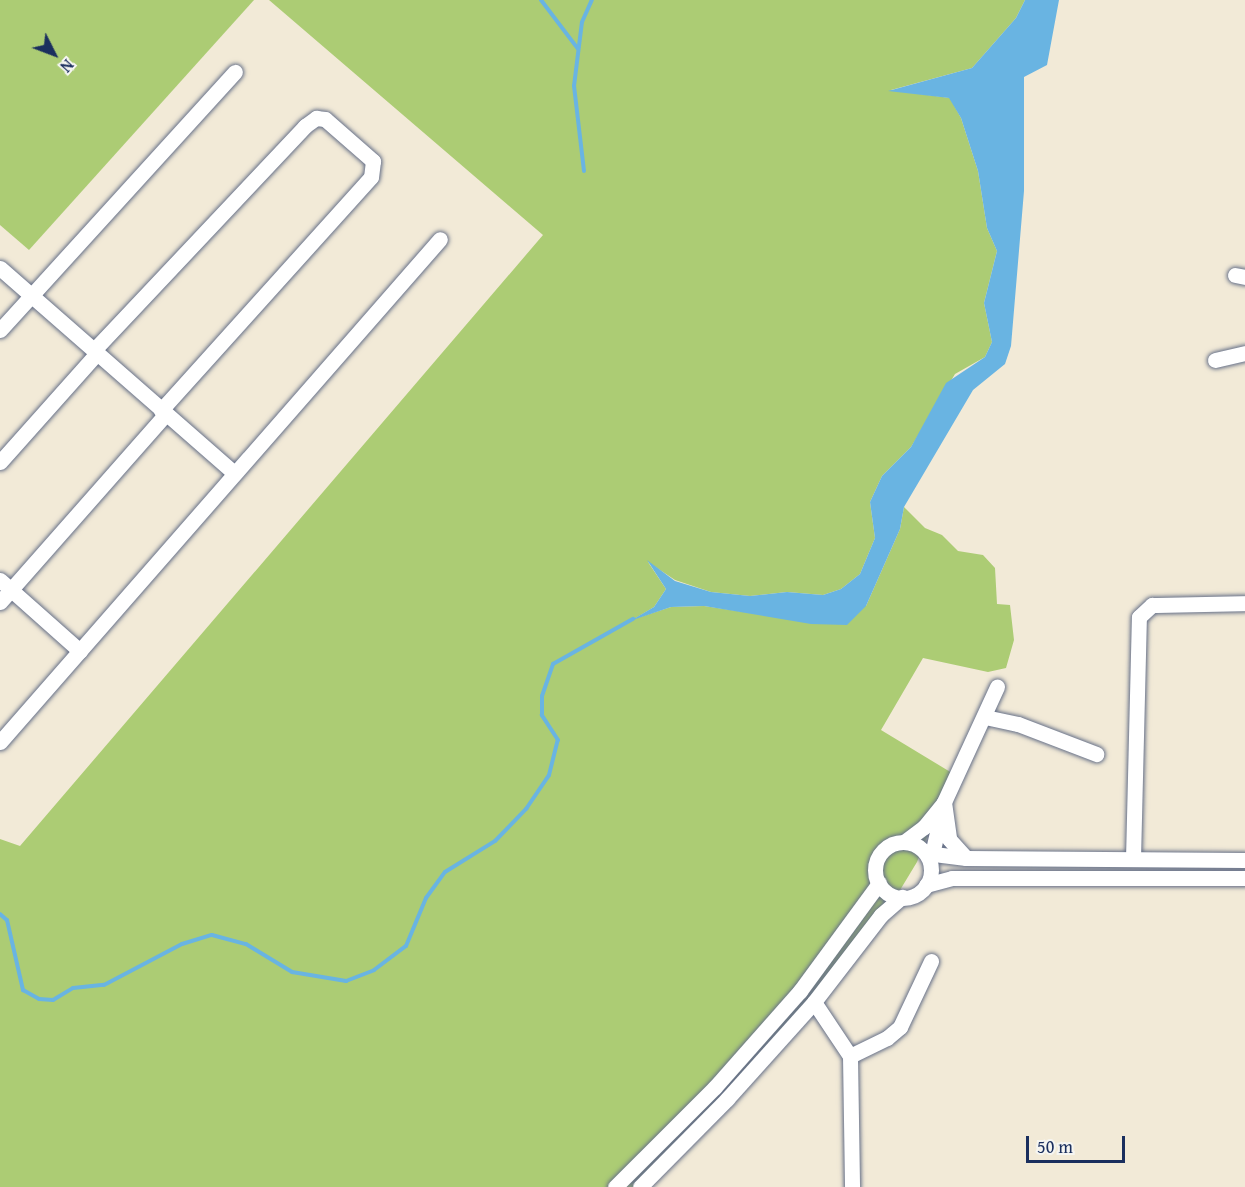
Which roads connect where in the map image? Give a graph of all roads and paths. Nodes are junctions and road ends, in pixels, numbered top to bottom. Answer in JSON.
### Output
{"nodes":[{"id":1,"x":235,"y":72,"type":"dead end"},
{"id":2,"x":440,"y":239,"type":"dead end"},
{"id":3,"x":0,"y":268,"type":"edge"},
{"id":4,"x":32,"y":295,"type":"junction"},
{"id":5,"x":0,"y":330,"type":"edge"},
{"id":6,"x":95,"y":351,"type":"junction"},
{"id":7,"x":1245,"y":353,"type":"edge"},
{"id":8,"x":1215,"y":360,"type":"dead end"},
{"id":9,"x":163,"y":412,"type":"junction"},
{"id":10,"x":0,"y":462,"type":"edge"},
{"id":11,"x":234,"y":473,"type":"junction"},
{"id":12,"x":5,"y":585,"type":"edge"},
{"id":13,"x":0,"y":602,"type":"edge"},
{"id":14,"x":1245,"y":603,"type":"edge"},
{"id":15,"x":80,"y":651,"type":"junction"},
{"id":16,"x":997,"y":687,"type":"dead end"},
{"id":17,"x":985,"y":717,"type":"junction"},
{"id":18,"x":0,"y":742,"type":"edge"},
{"id":19,"x":1096,"y":754,"type":"dead end"},
{"id":20,"x":944,"y":802,"type":"junction"},
{"id":21,"x":904,"y":842,"type":"junction"},
{"id":22,"x":929,"y":854,"type":"junction"},
{"id":23,"x":966,"y":858,"type":"junction"},
{"id":24,"x":1133,"y":859,"type":"junction"},
{"id":25,"x":1245,"y":860,"type":"edge"},
{"id":26,"x":1245,"y":878,"type":"edge"},
{"id":27,"x":879,"y":883,"type":"junction"},
{"id":28,"x":926,"y":885,"type":"junction"},
{"id":29,"x":902,"y":897,"type":"junction"},
{"id":30,"x":931,"y":961,"type":"dead end"},
{"id":31,"x":814,"y":1002,"type":"junction"},
{"id":32,"x":850,"y":1056,"type":"junction"},
{"id":33,"x":615,"y":1187,"type":"edge"},
{"id":34,"x":640,"y":1187,"type":"edge"},
{"id":35,"x":852,"y":1187,"type":"edge"}],
"edges":[{"from":1,"to":4,"type":"street"},
{"from":2,"to":11,"type":"street"},
{"from":3,"to":4,"type":"street"},
{"from":4,"to":5,"type":"street"},
{"from":4,"to":6,"type":"street"},
{"from":6,"to":9,"type":"street"},
{"from":6,"to":9,"type":"street"},
{"from":6,"to":10,"type":"street"},
{"from":7,"to":8,"type":"street"},
{"from":9,"to":11,"type":"street"},
{"from":9,"to":12,"type":"street"},
{"from":11,"to":15,"type":"street"},
{"from":12,"to":13,"type":"street"},
{"from":12,"to":15,"type":"street"},
{"from":14,"to":24,"type":"street"},
{"from":15,"to":18,"type":"street"},
{"from":16,"to":17,"type":"street"},
{"from":17,"to":19,"type":"street"},
{"from":17,"to":20,"type":"street"},
{"from":20,"to":21,"type":"street"},
{"from":20,"to":22,"type":"street"},
{"from":20,"to":23,"type":"street"},
{"from":21,"to":22,"type":"street"},
{"from":21,"to":27,"type":"street"},
{"from":22,"to":23,"type":"street"},
{"from":22,"to":28,"type":"street"},
{"from":23,"to":24,"type":"street"},
{"from":24,"to":25,"type":"street"},
{"from":26,"to":28,"type":"street"},
{"from":27,"to":29,"type":"street"},
{"from":27,"to":33,"type":"street"},
{"from":28,"to":29,"type":"street"},
{"from":29,"to":31,"type":"street"},
{"from":30,"to":32,"type":"street"},
{"from":31,"to":32,"type":"street"},
{"from":31,"to":34,"type":"street"},
{"from":32,"to":35,"type":"street"}]}
